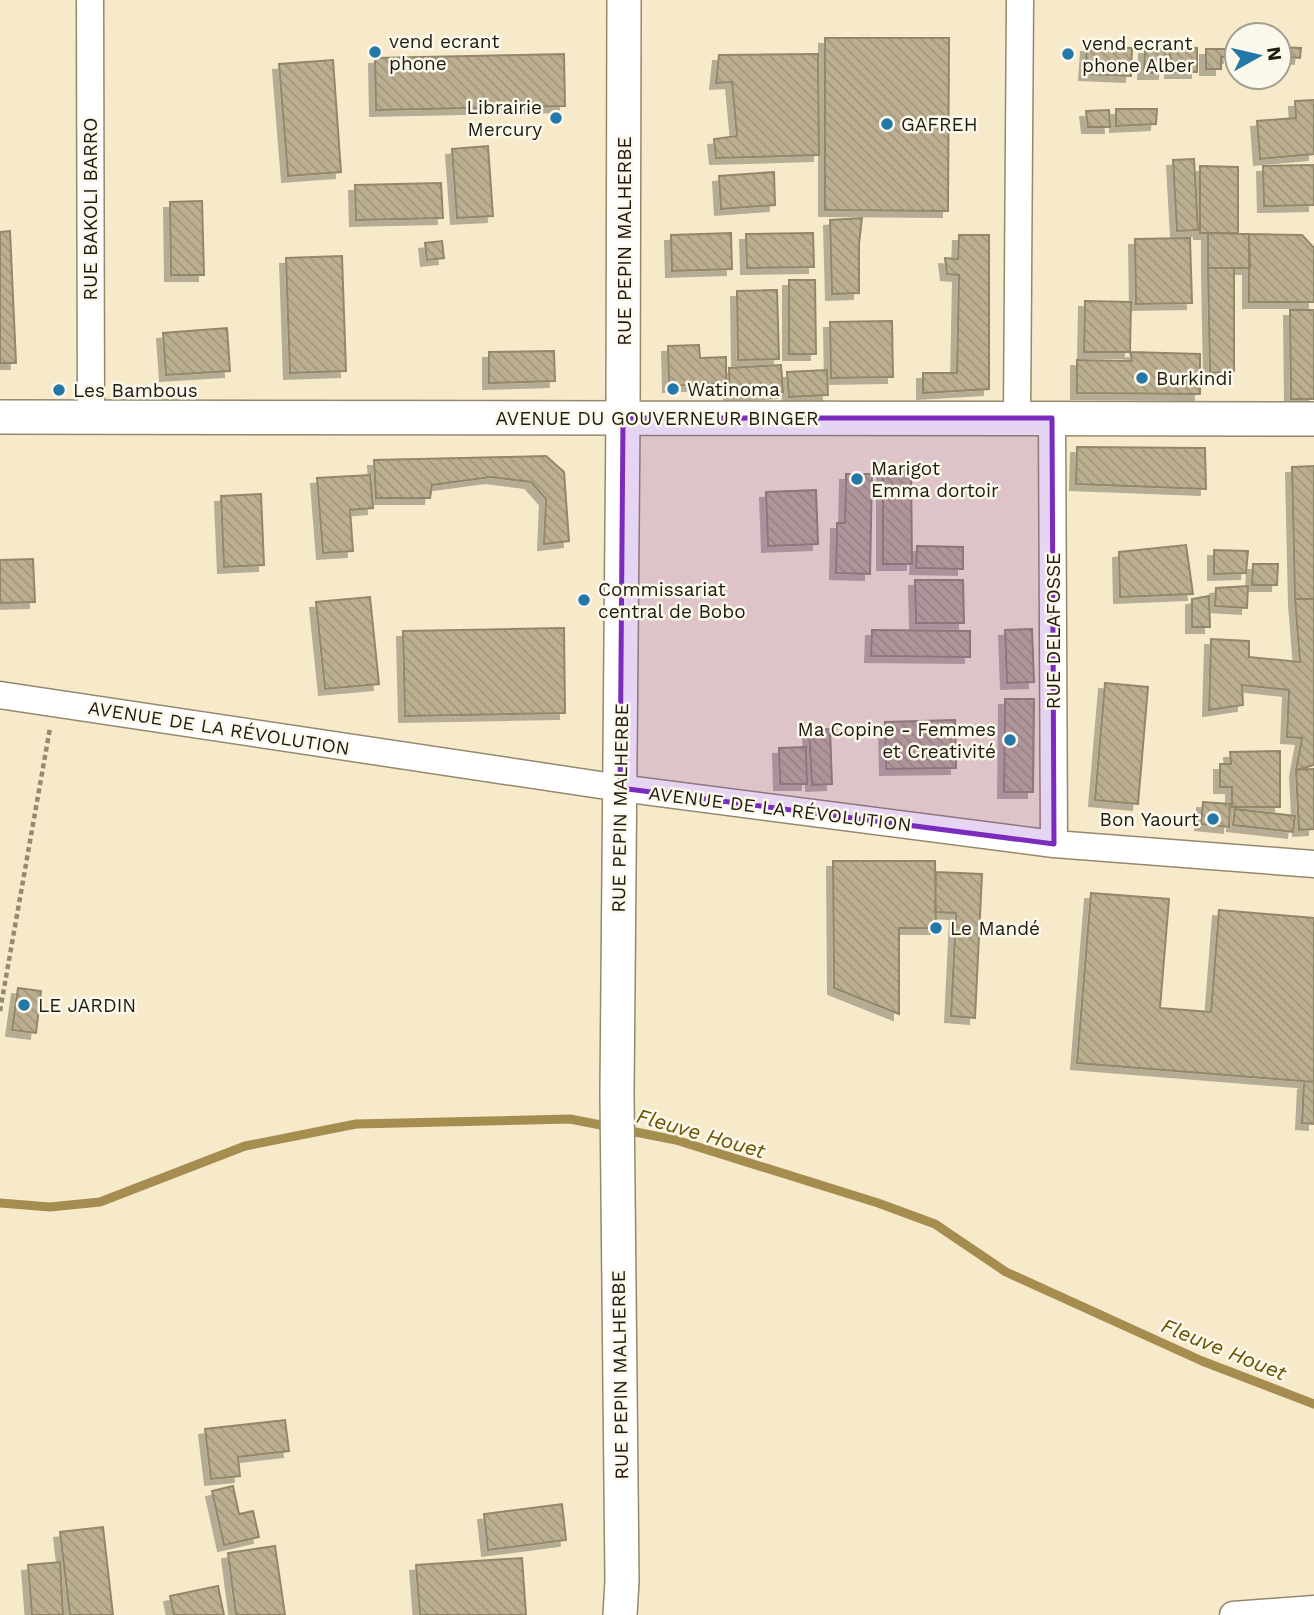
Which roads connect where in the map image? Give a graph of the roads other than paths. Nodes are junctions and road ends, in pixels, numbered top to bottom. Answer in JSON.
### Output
{"nodes":[{"id":1,"x":90,"y":0,"type":"edge"},
{"id":2,"x":624,"y":0,"type":"edge"},
{"id":3,"x":1020,"y":0,"type":"edge"},
{"id":4,"x":0,"y":417,"type":"edge"},
{"id":5,"x":91,"y":417,"type":"junction"},
{"id":6,"x":624,"y":418,"type":"junction"},
{"id":7,"x":1017,"y":418,"type":"junction"},
{"id":8,"x":1052,"y":418,"type":"junction"},
{"id":9,"x":1314,"y":419,"type":"edge"},
{"id":10,"x":0,"y":695,"type":"edge"},
{"id":11,"x":620,"y":788,"type":"junction"},
{"id":12,"x":1054,"y":844,"type":"junction"},
{"id":13,"x":1314,"y":864,"type":"edge"},
{"id":14,"x":1307,"y":1612,"type":"edge"},
{"id":15,"x":620,"y":1615,"type":"edge"},
{"id":16,"x":1233,"y":1615,"type":"edge"}],
"edges":[{"from":1,"to":5,"type":"street","name":"RUE BAKOLI BARRO"},
{"from":2,"to":6,"type":"street","name":"RUE PEPIN MALHERBE"},
{"from":3,"to":7,"type":"street"},
{"from":4,"to":5,"type":"street","name":"AVENUE DU GOUVERNEUR BINGER"},
{"from":5,"to":6,"type":"street","name":"AVENUE DU GOUVERNEUR BINGER"},
{"from":6,"to":7,"type":"street","name":"AVENUE DU GOUVERNEUR BINGER"},
{"from":6,"to":11,"type":"street","name":"RUE PEPIN MALHERBE"},
{"from":7,"to":8,"type":"street","name":"AVENUE DU GOUVERNEUR BINGER"},
{"from":8,"to":9,"type":"street","name":"AVENUE DU GOUVERNEUR BINGER"},
{"from":8,"to":12,"type":"street","name":"RUE DELAFOSSE"},
{"from":10,"to":11,"type":"street","name":"AVENUE DE LA RÉVOLUTION"},
{"from":11,"to":12,"type":"street","name":"AVENUE DE LA RÉVOLUTION"},
{"from":11,"to":15,"type":"street","name":"RUE PEPIN MALHERBE"},
{"from":12,"to":13,"type":"street","name":"AVENUE DE LA RÉVOLUTION"},
{"from":14,"to":16,"type":"street"}]}
